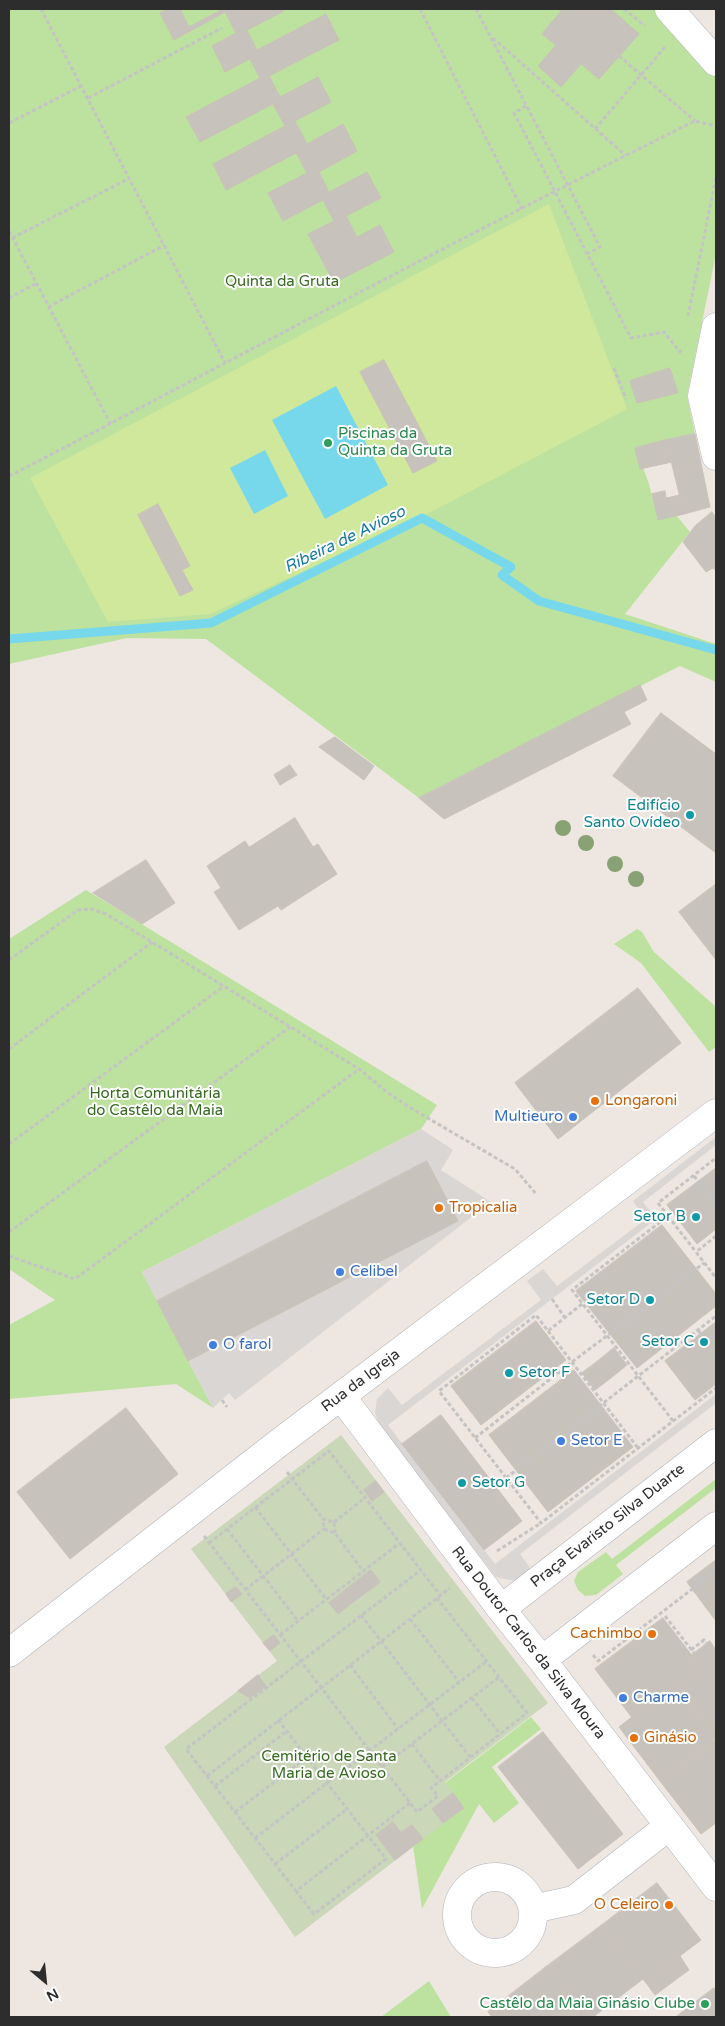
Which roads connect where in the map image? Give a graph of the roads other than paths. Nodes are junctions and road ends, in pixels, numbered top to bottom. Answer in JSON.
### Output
{"nodes":[{"id":1,"x":669,"y":9,"type":"edge"},
{"id":2,"x":716,"y":62,"type":"edge"},
{"id":3,"x":716,"y":327,"type":"edge"},
{"id":4,"x":716,"y":456,"type":"edge"},
{"id":5,"x":716,"y":1113,"type":"edge"},
{"id":6,"x":341,"y":1396,"type":"junction"},
{"id":7,"x":716,"y":1443,"type":"edge"},
{"id":8,"x":716,"y":1526,"type":"edge"},
{"id":9,"x":501,"y":1609,"type":"junction"},
{"id":10,"x":9,"y":1653,"type":"edge"},
{"id":11,"x":542,"y":1660,"type":"junction"},
{"id":12,"x":669,"y":1826,"type":"junction"},
{"id":13,"x":714,"y":1880,"type":"edge"},
{"id":14,"x":533,"y":1909,"type":"dead end"}],
"edges":[{"from":1,"to":2,"type":"street"},
{"from":3,"to":4,"type":"street"},
{"from":5,"to":6,"type":"street","name":"Rua da Igreja"},
{"from":6,"to":9,"type":"street","name":"Rua Doutor Carlos da Silva Moura"},
{"from":6,"to":10,"type":"street","name":"Rua da Igreja"},
{"from":7,"to":9,"type":"street","name":"Praça Evaristo Silva Duarte"},
{"from":8,"to":11,"type":"street"},
{"from":9,"to":11,"type":"street","name":"Rua Doutor Carlos da Silva Moura"},
{"from":11,"to":12,"type":"street","name":"Rua Doutor Carlos da Silva Moura"},
{"from":12,"to":13,"type":"street","name":"Rua Doutor Carlos da Silva Moura"},
{"from":12,"to":14,"type":"street"}]}
